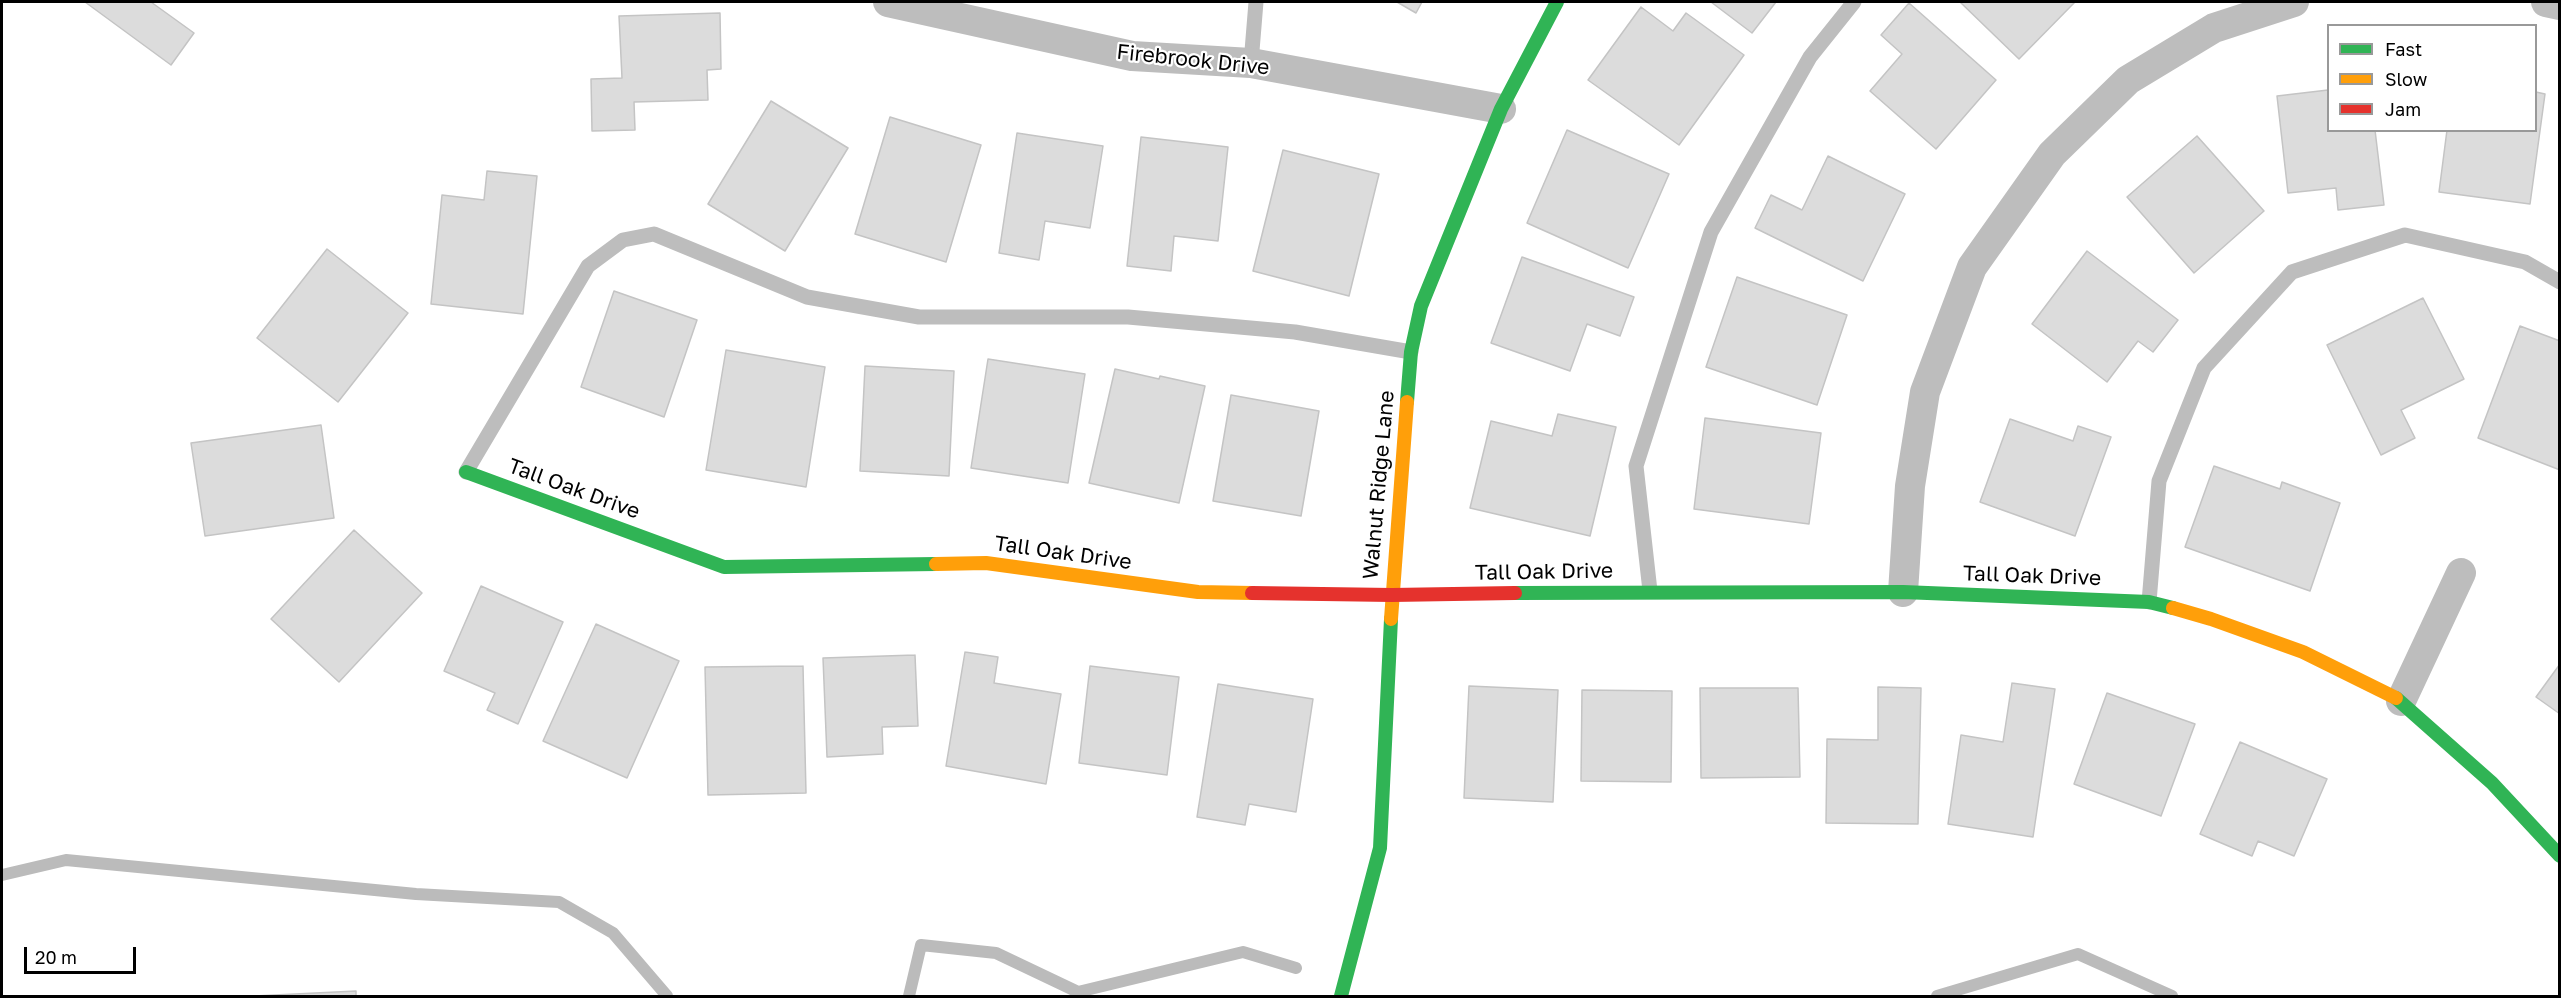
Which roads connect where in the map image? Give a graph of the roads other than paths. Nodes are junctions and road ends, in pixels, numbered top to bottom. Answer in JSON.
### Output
{"nodes":[{"id":1,"x":888,"y":2,"type":"edge"},
{"id":2,"x":1256,"y":2,"type":"edge"},
{"id":3,"x":1557,"y":2,"type":"edge"},
{"id":4,"x":1854,"y":2,"type":"edge"},
{"id":5,"x":2294,"y":2,"type":"edge"},
{"id":6,"x":2546,"y":2,"type":"edge"},
{"id":7,"x":2559,"y":5,"type":"edge"},
{"id":8,"x":1251,"y":63,"type":"junction"},
{"id":9,"x":1501,"y":109,"type":"junction"},
{"id":10,"x":2559,"y":282,"type":"edge"},
{"id":11,"x":1411,"y":352,"type":"junction"},
{"id":12,"x":466,"y":472,"type":"joint"},
{"id":13,"x":2461,"y":573,"type":"dead end"},
{"id":14,"x":1650,"y":591,"type":"junction"},
{"id":15,"x":1903,"y":592,"type":"junction"},
{"id":16,"x":1392,"y":595,"type":"junction"},
{"id":17,"x":2149,"y":602,"type":"junction"},
{"id":18,"x":2401,"y":701,"type":"junction"},
{"id":19,"x":2559,"y":856,"type":"edge"},
{"id":20,"x":1341,"y":996,"type":"edge"}],
"edges":[{"from":1,"to":8,"type":"street","name":"Firebrook Drive"},
{"from":2,"to":8,"type":"lane"},
{"from":3,"to":9,"type":"street","name":"Walnut Ridge Lane"},
{"from":4,"to":14,"type":"lane"},
{"from":5,"to":15,"type":"street"},
{"from":6,"to":7,"type":"street"},
{"from":8,"to":9,"type":"street","name":"Firebrook Drive"},
{"from":9,"to":11,"type":"street","name":"Walnut Ridge Lane"},
{"from":10,"to":17,"type":"lane"},
{"from":11,"to":12,"type":"lane"},
{"from":11,"to":16,"type":"street","name":"Walnut Ridge Lane"},
{"from":12,"to":16,"type":"street","name":"Tall Oak Drive"},
{"from":13,"to":18,"type":"street"},
{"from":14,"to":15,"type":"street","name":"Tall Oak Drive"},
{"from":14,"to":16,"type":"street","name":"Tall Oak Drive"},
{"from":15,"to":17,"type":"street","name":"Tall Oak Drive"},
{"from":16,"to":20,"type":"street","name":"Walnut Ridge Lane"},
{"from":17,"to":18,"type":"street","name":"Tall Oak Drive"},
{"from":18,"to":19,"type":"street","name":"Tall Oak Drive"}]}
